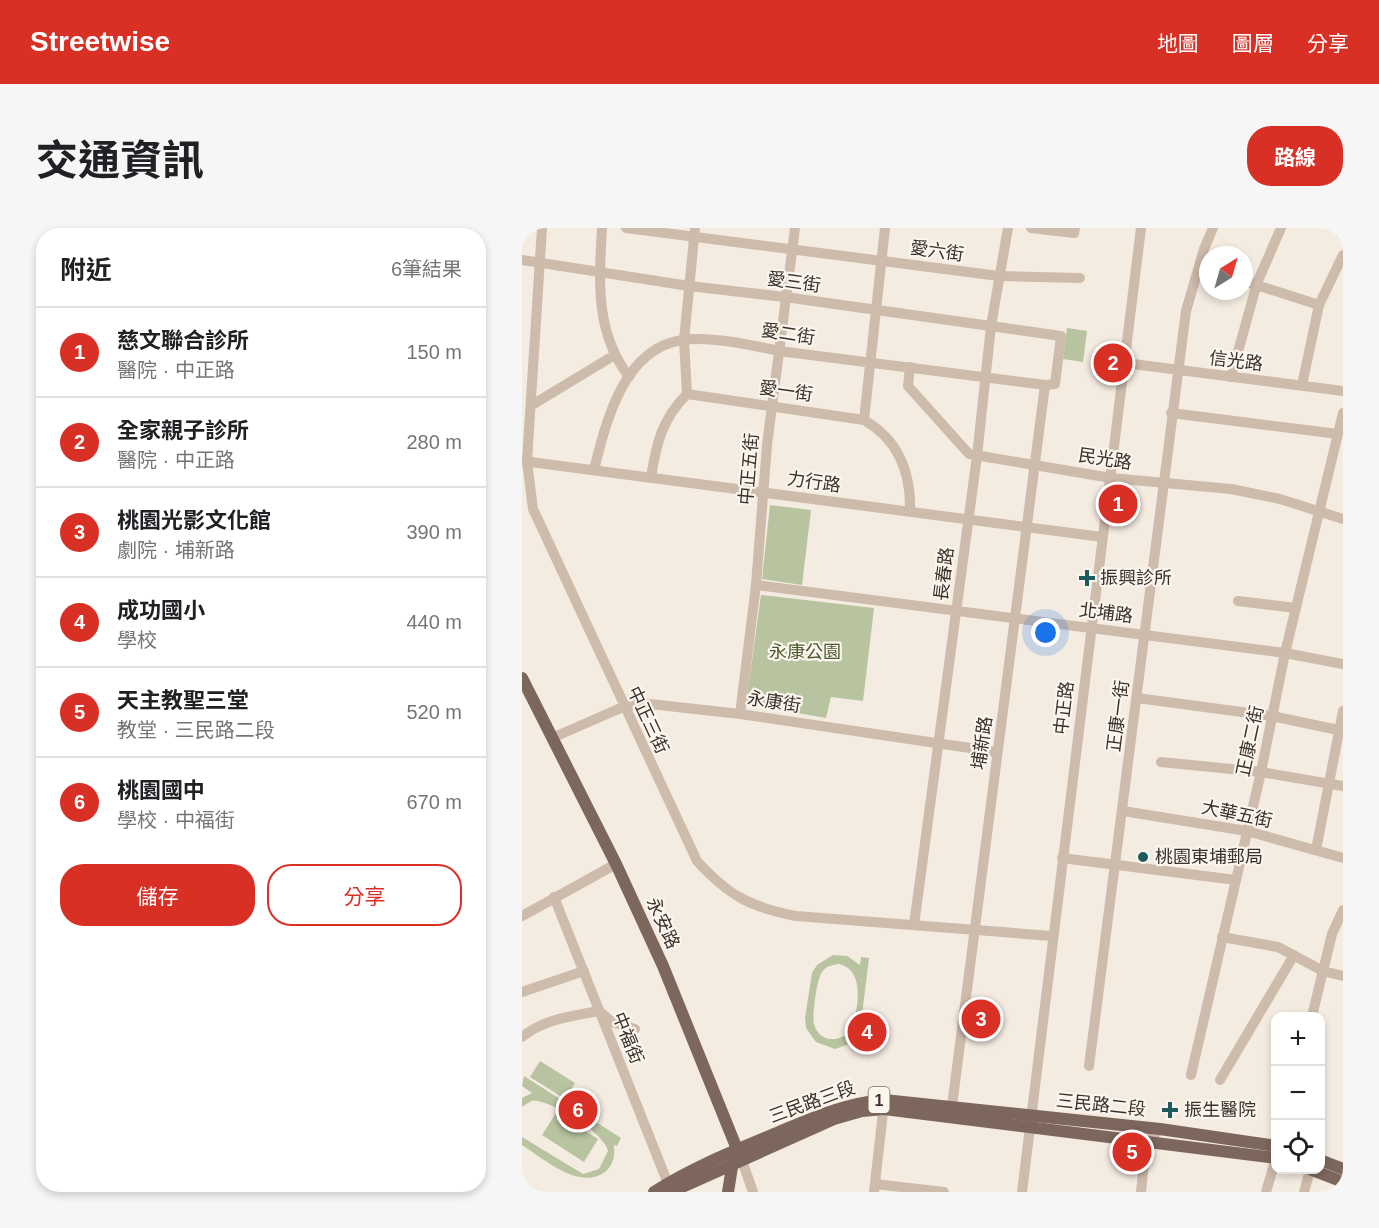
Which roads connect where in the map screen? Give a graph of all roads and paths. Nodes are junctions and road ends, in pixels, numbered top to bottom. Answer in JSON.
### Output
{"nodes":[{"id":1,"x":542,"y":228,"type":"edge"},
{"id":2,"x":602,"y":228,"type":"edge"},
{"id":3,"x":626,"y":228,"type":"edge"},
{"id":4,"x":795,"y":228,"type":"edge"},
{"id":5,"x":885,"y":228,"type":"edge"},
{"id":6,"x":1008,"y":228,"type":"edge"},
{"id":7,"x":1031,"y":228,"type":"edge"},
{"id":8,"x":1075,"y":228,"type":"edge"},
{"id":9,"x":1141,"y":228,"type":"edge"},
{"id":10,"x":1213,"y":228,"type":"edge"},
{"id":11,"x":1281,"y":228,"type":"edge"},
{"id":12,"x":1337,"y":228,"type":"edge"},
{"id":13,"x":694,"y":232,"type":"edge"},
{"id":14,"x":1343,"y":236,"type":"edge"},
{"id":15,"x":1209,"y":246,"type":"edge"},
{"id":16,"x":791,"y":248,"type":"junction"},
{"id":17,"x":1343,"y":255,"type":"edge"},
{"id":18,"x":522,"y":260,"type":"edge"},
{"id":19,"x":881,"y":260,"type":"junction"},
{"id":20,"x":539,"y":264,"type":"junction"},
{"id":21,"x":600,"y":273,"type":"junction"},
{"id":22,"x":999,"y":276,"type":"junction"},
{"id":23,"x":1080,"y":278,"type":"dead end"},
{"id":24,"x":1199,"y":280,"type":"edge"},
{"id":25,"x":1253,"y":283,"type":"edge"},
{"id":26,"x":1257,"y":284,"type":"junction"},
{"id":27,"x":689,"y":286,"type":"junction"},
{"id":28,"x":785,"y":297,"type":"junction"},
{"id":29,"x":1318,"y":305,"type":"junction"},
{"id":30,"x":876,"y":311,"type":"junction"},
{"id":31,"x":991,"y":326,"type":"junction"},
{"id":32,"x":1061,"y":336,"type":"joint"},
{"id":33,"x":684,"y":340,"type":"junction"},
{"id":34,"x":779,"y":351,"type":"junction"},
{"id":35,"x":613,"y":356,"type":"junction"},
{"id":36,"x":870,"y":362,"type":"junction"},
{"id":37,"x":1125,"y":363,"type":"junction"},
{"id":38,"x":910,"y":367,"type":"junction"},
{"id":39,"x":1178,"y":370,"type":"junction"},
{"id":40,"x":985,"y":376,"type":"junction"},
{"id":41,"x":628,"y":377,"type":"junction"},
{"id":42,"x":1231,"y":377,"type":"junction"},
{"id":43,"x":1050,"y":385,"type":"junction"},
{"id":44,"x":1302,"y":385,"type":"junction"},
{"id":45,"x":1343,"y":391,"type":"edge"},
{"id":46,"x":687,"y":394,"type":"junction"},
{"id":47,"x":532,"y":405,"type":"junction"},
{"id":48,"x":772,"y":406,"type":"junction"},
{"id":49,"x":1171,"y":413,"type":"junction"},
{"id":50,"x":1343,"y":413,"type":"edge"},
{"id":51,"x":864,"y":420,"type":"junction"},
{"id":52,"x":1338,"y":434,"type":"junction"},
{"id":53,"x":977,"y":456,"type":"junction"},
{"id":54,"x":525,"y":461,"type":"edge"},
{"id":55,"x":1343,"y":462,"type":"edge"},
{"id":56,"x":1036,"y":464,"type":"junction"},
{"id":57,"x":1332,"y":467,"type":"junction"},
{"id":58,"x":594,"y":470,"type":"junction"},
{"id":59,"x":651,"y":478,"type":"junction"},
{"id":60,"x":1111,"y":478,"type":"junction"},
{"id":61,"x":1163,"y":483,"type":"junction"},
{"id":62,"x":764,"y":492,"type":"junction"},
{"id":63,"x":910,"y":511,"type":"junction"},
{"id":64,"x":1321,"y":513,"type":"junction"},
{"id":65,"x":967,"y":519,"type":"junction"},
{"id":66,"x":1343,"y":519,"type":"edge"},
{"id":67,"x":1026,"y":526,"type":"junction"},
{"id":68,"x":1102,"y":537,"type":"junction"},
{"id":69,"x":756,"y":585,"type":"junction"},
{"id":70,"x":1238,"y":601,"type":"dead end"},
{"id":71,"x":1296,"y":608,"type":"junction"},
{"id":72,"x":956,"y":609,"type":"junction"},
{"id":73,"x":1016,"y":619,"type":"junction"},
{"id":74,"x":1090,"y":627,"type":"junction"},
{"id":75,"x":1144,"y":634,"type":"junction"},
{"id":76,"x":1285,"y":653,"type":"junction"},
{"id":77,"x":1343,"y":664,"type":"edge"},
{"id":78,"x":522,"y":678,"type":"edge"},
{"id":79,"x":1137,"y":698,"type":"junction"},
{"id":80,"x":623,"y":707,"type":"junction"},
{"id":81,"x":1343,"y":711,"type":"edge"},
{"id":82,"x":740,"y":714,"type":"junction"},
{"id":83,"x":1272,"y":716,"type":"junction"},
{"id":84,"x":1338,"y":730,"type":"junction"},
{"id":85,"x":552,"y":738,"type":"junction"},
{"id":86,"x":938,"y":744,"type":"junction"},
{"id":87,"x":997,"y":752,"type":"junction"},
{"id":88,"x":1161,"y":762,"type":"dead end"},
{"id":89,"x":1262,"y":772,"type":"junction"},
{"id":90,"x":1328,"y":784,"type":"junction"},
{"id":91,"x":1343,"y":786,"type":"edge"},
{"id":92,"x":1123,"y":811,"type":"junction"},
{"id":93,"x":1246,"y":831,"type":"junction"},
{"id":94,"x":1316,"y":850,"type":"junction"},
{"id":95,"x":1062,"y":858,"type":"junction"},
{"id":96,"x":1343,"y":858,"type":"edge"},
{"id":97,"x":616,"y":864,"type":"junction"},
{"id":98,"x":1117,"y":865,"type":"junction"},
{"id":99,"x":1236,"y":880,"type":"junction"},
{"id":100,"x":554,"y":897,"type":"junction"},
{"id":101,"x":1343,"y":910,"type":"edge"},
{"id":102,"x":522,"y":916,"type":"edge"},
{"id":103,"x":914,"y":925,"type":"junction"},
{"id":104,"x":975,"y":930,"type":"junction"},
{"id":105,"x":1052,"y":936,"type":"junction"},
{"id":106,"x":1222,"y":937,"type":"junction"},
{"id":107,"x":1294,"y":955,"type":"junction"},
{"id":108,"x":584,"y":971,"type":"junction"},
{"id":109,"x":1323,"y":971,"type":"junction"},
{"id":110,"x":1343,"y":976,"type":"edge"},
{"id":111,"x":522,"y":992,"type":"edge"},
{"id":112,"x":599,"y":1011,"type":"junction"},
{"id":113,"x":1313,"y":1012,"type":"edge"},
{"id":114,"x":635,"y":1029,"type":"dead end"},
{"id":115,"x":522,"y":1037,"type":"edge"},
{"id":116,"x":1089,"y":1066,"type":"dead end"},
{"id":117,"x":1191,"y":1075,"type":"dead end"},
{"id":118,"x":1220,"y":1080,"type":"dead end"},
{"id":119,"x":884,"y":1104,"type":"junction"},
{"id":120,"x":952,"y":1106,"type":"junction"},
{"id":121,"x":1029,"y":1121,"type":"junction"},
{"id":122,"x":1160,"y":1129,"type":"junction"},
{"id":123,"x":1146,"y":1143,"type":"junction"},
{"id":124,"x":1271,"y":1145,"type":"edge"},
{"id":125,"x":737,"y":1158,"type":"junction"},
{"id":126,"x":1271,"y":1158,"type":"edge"},
{"id":127,"x":1325,"y":1162,"type":"edge"},
{"id":128,"x":1343,"y":1169,"type":"edge"},
{"id":129,"x":1271,"y":1173,"type":"edge"},
{"id":130,"x":1310,"y":1174,"type":"edge"},
{"id":131,"x":1322,"y":1174,"type":"edge"},
{"id":132,"x":1343,"y":1182,"type":"edge"},
{"id":133,"x":874,"y":1188,"type":"edge"},
{"id":134,"x":670,"y":1189,"type":"edge"},
{"id":135,"x":654,"y":1192,"type":"edge"},
{"id":136,"x":728,"y":1192,"type":"edge"},
{"id":137,"x":753,"y":1192,"type":"edge"},
{"id":138,"x":944,"y":1192,"type":"edge"},
{"id":139,"x":1022,"y":1192,"type":"edge"},
{"id":140,"x":1141,"y":1192,"type":"edge"},
{"id":141,"x":1266,"y":1192,"type":"edge"},
{"id":142,"x":1304,"y":1192,"type":"edge"}],
"edges":[{"from":1,"to":20,"type":"street","name":"中正三街"},
{"from":2,"to":21,"type":"street"},
{"from":3,"to":13,"type":"street","name":"愛六街"},
{"from":4,"to":16,"type":"street","name":"中正五街"},
{"from":5,"to":19,"type":"street"},
{"from":6,"to":22,"type":"street","name":"長春路"},
{"from":7,"to":8,"type":"street"},
{"from":9,"to":37,"type":"street","name":"中正路"},
{"from":10,"to":15,"type":"street","name":"正康一街"},
{"from":11,"to":26,"type":"street"},
{"from":12,"to":14,"type":"street"},
{"from":13,"to":16,"type":"street","name":"愛六街"},
{"from":13,"to":27,"type":"street"},
{"from":16,"to":19,"type":"street","name":"愛六街"},
{"from":16,"to":28,"type":"street","name":"中正五街"},
{"from":17,"to":29,"type":"street"},
{"from":18,"to":20,"type":"street","name":"愛三街"},
{"from":19,"to":22,"type":"street","name":"愛六街"},
{"from":19,"to":30,"type":"street"},
{"from":20,"to":21,"type":"street","name":"愛三街"},
{"from":20,"to":47,"type":"street","name":"中正三街"},
{"from":21,"to":27,"type":"street","name":"愛三街"},
{"from":21,"to":35,"type":"street"},
{"from":22,"to":23,"type":"street","name":"愛六街"},
{"from":22,"to":31,"type":"street","name":"長春路"},
{"from":24,"to":39,"type":"street","name":"正康一街"},
{"from":25,"to":26,"type":"street"},
{"from":26,"to":29,"type":"street"},
{"from":26,"to":42,"type":"street"},
{"from":27,"to":28,"type":"street","name":"愛三街"},
{"from":27,"to":33,"type":"street"},
{"from":28,"to":30,"type":"street","name":"愛三街"},
{"from":28,"to":34,"type":"street","name":"中正五街"},
{"from":29,"to":44,"type":"street"},
{"from":30,"to":31,"type":"street","name":"愛三街"},
{"from":30,"to":36,"type":"street"},
{"from":31,"to":32,"type":"street","name":"愛三街"},
{"from":31,"to":40,"type":"street","name":"長春路"},
{"from":32,"to":43,"type":"street","name":"埔新路"},
{"from":33,"to":34,"type":"street","name":"愛二街"},
{"from":33,"to":41,"type":"street","name":"愛二街"},
{"from":33,"to":46,"type":"street"},
{"from":34,"to":36,"type":"street","name":"愛二街"},
{"from":34,"to":48,"type":"street","name":"中正五街"},
{"from":35,"to":41,"type":"street"},
{"from":35,"to":47,"type":"street"},
{"from":36,"to":38,"type":"street","name":"愛二街"},
{"from":36,"to":51,"type":"street"},
{"from":37,"to":39,"type":"street","name":"信光路"},
{"from":37,"to":60,"type":"street","name":"中正路"},
{"from":38,"to":40,"type":"street","name":"愛二街"},
{"from":38,"to":53,"type":"street"},
{"from":39,"to":42,"type":"street","name":"信光路"},
{"from":39,"to":49,"type":"street","name":"正康一街"},
{"from":40,"to":43,"type":"street","name":"愛二街"},
{"from":40,"to":53,"type":"street","name":"長春路"},
{"from":41,"to":58,"type":"street","name":"愛二街"},
{"from":42,"to":44,"type":"street","name":"信光路"},
{"from":43,"to":56,"type":"street","name":"埔新路"},
{"from":44,"to":45,"type":"street","name":"信光路"},
{"from":46,"to":48,"type":"street","name":"愛一街"},
{"from":46,"to":59,"type":"street"},
{"from":47,"to":54,"type":"street","name":"中正三街"},
{"from":48,"to":51,"type":"street","name":"愛一街"},
{"from":48,"to":62,"type":"street","name":"中正五街"},
{"from":49,"to":52,"type":"street"},
{"from":49,"to":61,"type":"street","name":"正康一街"},
{"from":50,"to":52,"type":"street","name":"正康二街"},
{"from":51,"to":63,"type":"street","name":"愛一街"},
{"from":52,"to":57,"type":"street","name":"正康二街"},
{"from":53,"to":56,"type":"street","name":"民光路"},
{"from":53,"to":65,"type":"street","name":"長春路"},
{"from":54,"to":58,"type":"street","name":"力行路"},
{"from":54,"to":80,"type":"street","name":"中正三街"},
{"from":55,"to":57,"type":"street"},
{"from":56,"to":60,"type":"street","name":"民光路"},
{"from":56,"to":67,"type":"street","name":"埔新路"},
{"from":57,"to":64,"type":"street","name":"正康二街"},
{"from":58,"to":59,"type":"street","name":"力行路"},
{"from":59,"to":62,"type":"street","name":"力行路"},
{"from":60,"to":61,"type":"street","name":"民光路"},
{"from":60,"to":68,"type":"street","name":"中正路"},
{"from":61,"to":64,"type":"street","name":"民光路"},
{"from":61,"to":75,"type":"street","name":"正康一街"},
{"from":62,"to":63,"type":"street","name":"力行路"},
{"from":62,"to":69,"type":"street","name":"中正五街"},
{"from":63,"to":65,"type":"street","name":"力行路"},
{"from":64,"to":66,"type":"street","name":"民光路"},
{"from":64,"to":71,"type":"street","name":"正康二街"},
{"from":65,"to":67,"type":"street","name":"力行路"},
{"from":65,"to":72,"type":"street","name":"長春路"},
{"from":67,"to":68,"type":"street","name":"力行路"},
{"from":67,"to":73,"type":"street","name":"埔新路"},
{"from":68,"to":74,"type":"street","name":"中正路"},
{"from":69,"to":72,"type":"street","name":"北埔路"},
{"from":69,"to":82,"type":"street","name":"中正五街"},
{"from":70,"to":71,"type":"street"},
{"from":71,"to":76,"type":"street","name":"正康二街"},
{"from":72,"to":73,"type":"street","name":"北埔路"},
{"from":72,"to":86,"type":"street","name":"長春路"},
{"from":73,"to":74,"type":"street","name":"北埔路"},
{"from":73,"to":87,"type":"street","name":"埔新路"},
{"from":74,"to":75,"type":"street","name":"北埔路"},
{"from":74,"to":95,"type":"street","name":"中正路"},
{"from":75,"to":76,"type":"street","name":"北埔路"},
{"from":75,"to":79,"type":"street","name":"正康一街"},
{"from":76,"to":77,"type":"street","name":"北埔路"},
{"from":76,"to":83,"type":"street","name":"正康二街"},
{"from":78,"to":85,"type":"main road","name":"永安路"},
{"from":79,"to":83,"type":"street"},
{"from":79,"to":92,"type":"street","name":"正康一街"},
{"from":80,"to":82,"type":"street","name":"永康街"},
{"from":80,"to":85,"type":"street","name":"永康街"},
{"from":80,"to":103,"type":"street","name":"中正三街"},
{"from":81,"to":84,"type":"street"},
{"from":82,"to":86,"type":"street","name":"永康街"},
{"from":83,"to":84,"type":"street"},
{"from":83,"to":89,"type":"street","name":"正康二街"},
{"from":84,"to":90,"type":"street"},
{"from":85,"to":97,"type":"main road","name":"永安路"},
{"from":86,"to":87,"type":"street","name":"永康街"},
{"from":86,"to":103,"type":"street","name":"長春路"},
{"from":87,"to":104,"type":"street","name":"埔新路"},
{"from":88,"to":89,"type":"street"},
{"from":89,"to":90,"type":"street"},
{"from":89,"to":93,"type":"street","name":"正康二街"},
{"from":90,"to":91,"type":"street"},
{"from":90,"to":94,"type":"street"},
{"from":92,"to":93,"type":"street","name":"大華五街"},
{"from":92,"to":98,"type":"street","name":"正康一街"},
{"from":93,"to":94,"type":"street","name":"大華五街"},
{"from":93,"to":99,"type":"street","name":"正康二街"},
{"from":94,"to":96,"type":"street","name":"大華五街"},
{"from":95,"to":98,"type":"street"},
{"from":95,"to":105,"type":"street","name":"中正路"},
{"from":97,"to":100,"type":"street"},
{"from":97,"to":125,"type":"main road","name":"永安路"},
{"from":98,"to":99,"type":"street"},
{"from":98,"to":116,"type":"street","name":"正康一街"},
{"from":99,"to":106,"type":"street","name":"正康二街"},
{"from":100,"to":102,"type":"street"},
{"from":100,"to":108,"type":"street","name":"中福街"},
{"from":101,"to":109,"type":"street"},
{"from":103,"to":104,"type":"street","name":"中正三街"},
{"from":104,"to":105,"type":"street","name":"中正三街"},
{"from":104,"to":120,"type":"street","name":"埔新路"},
{"from":105,"to":121,"type":"street","name":"中正路"},
{"from":106,"to":107,"type":"street"},
{"from":106,"to":117,"type":"street","name":"正康二街"},
{"from":107,"to":109,"type":"street"},
{"from":107,"to":118,"type":"street"},
{"from":108,"to":111,"type":"street"},
{"from":108,"to":112,"type":"street","name":"中福街"},
{"from":109,"to":110,"type":"street"},
{"from":109,"to":113,"type":"street"},
{"from":112,"to":114,"type":"street"},
{"from":112,"to":115,"type":"street"},
{"from":112,"to":134,"type":"street","name":"中福街"},
{"from":119,"to":120,"type":"main road","name":"三民路三段","number":"1"},
{"from":119,"to":121,"type":"main road","name":"三民路三段","number":"1"},
{"from":119,"to":125,"type":"main road","name":"三民路三段","number":"1"},
{"from":119,"to":133,"type":"street"},
{"from":120,"to":121,"type":"main road","name":"三民路三段","number":"1"},
{"from":121,"to":122,"type":"main road","name":"三民路二段","number":"1"},
{"from":121,"to":123,"type":"main road","name":"三民路二段","number":"1"},
{"from":121,"to":139,"type":"street","name":"中正路"},
{"from":122,"to":123,"type":"street"},
{"from":122,"to":124,"type":"main road","name":"三民路二段","number":"1"},
{"from":123,"to":126,"type":"main road","name":"三民路二段","number":"1"},
{"from":123,"to":140,"type":"street"},
{"from":125,"to":134,"type":"main road","name":"三民路三段","number":"1"},
{"from":125,"to":136,"type":"main road"},
{"from":125,"to":137,"type":"street","name":"永安路"},
{"from":127,"to":128,"type":"main road"},
{"from":129,"to":141,"type":"street"},
{"from":130,"to":142,"type":"street"},
{"from":131,"to":132,"type":"main road"},
{"from":133,"to":138,"type":"street"},
{"from":134,"to":135,"type":"main road","name":"三民路三段","number":"1"}]}
